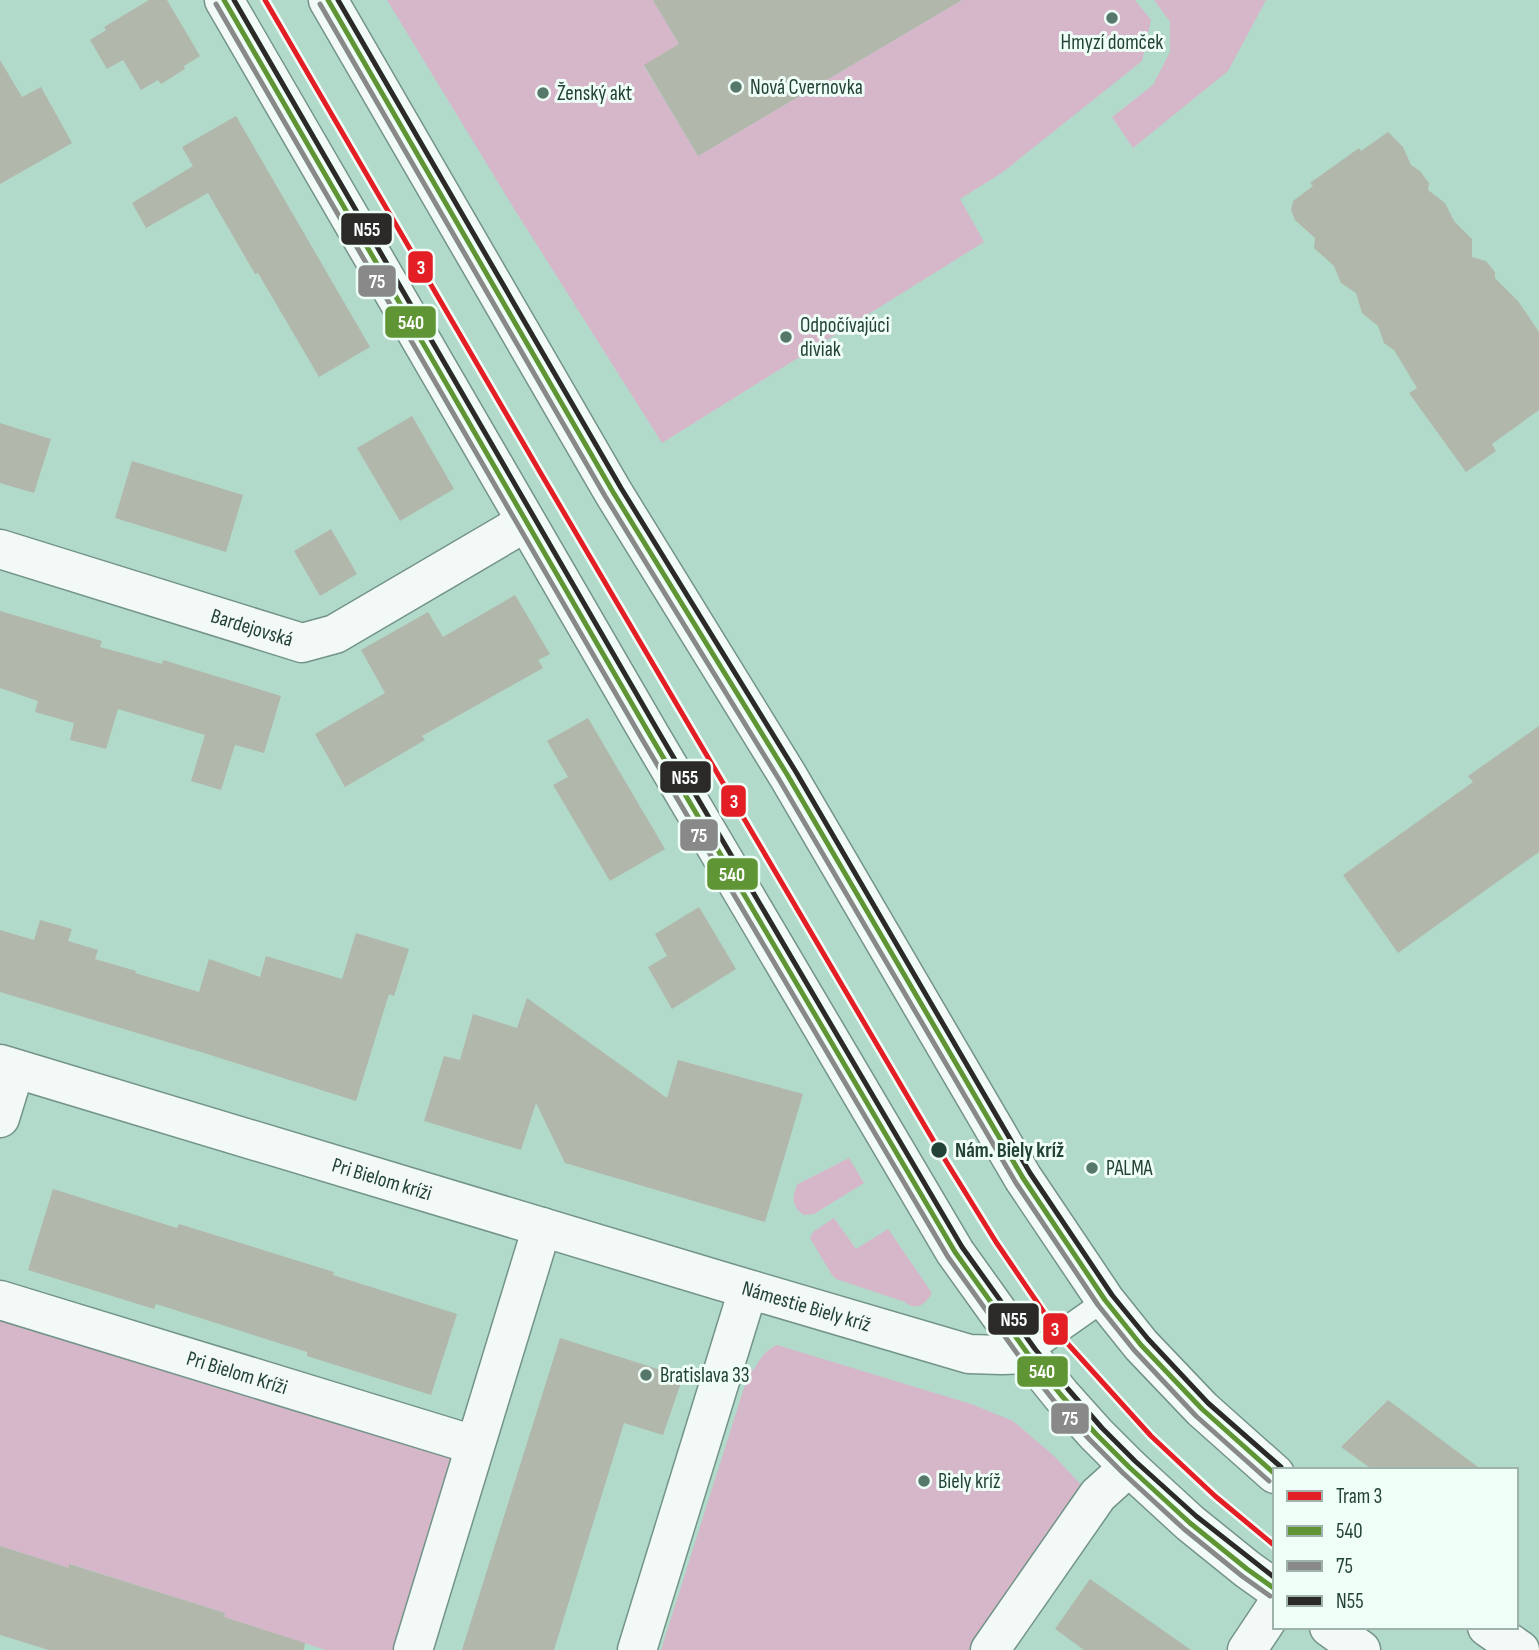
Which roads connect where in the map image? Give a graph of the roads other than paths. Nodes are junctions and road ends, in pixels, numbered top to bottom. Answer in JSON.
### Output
{"nodes":[{"id":1,"x":224,"y":0,"type":"edge"},
{"id":2,"x":328,"y":0,"type":"edge"},
{"id":3,"x":526,"y":522,"type":"junction"},
{"id":4,"x":0,"y":549,"type":"edge"},
{"id":5,"x":8,"y":1067,"type":"edge"},
{"id":6,"x":0,"y":1118,"type":"edge"},
{"id":7,"x":542,"y":1227,"type":"junction"},
{"id":8,"x":748,"y":1290,"type":"junction"},
{"id":9,"x":0,"y":1300,"type":"edge"},
{"id":10,"x":1105,"y":1300,"type":"junction"},
{"id":11,"x":1028,"y":1354,"type":"junction"},
{"id":12,"x":474,"y":1445,"type":"junction"},
{"id":13,"x":1129,"y":1467,"type":"junction"},
{"id":14,"x":1273,"y":1472,"type":"edge"},
{"id":15,"x":1273,"y":1588,"type":"edge"},
{"id":16,"x":1273,"y":1611,"type":"edge"},
{"id":17,"x":1332,"y":1629,"type":"edge"},
{"id":18,"x":1489,"y":1629,"type":"edge"},
{"id":19,"x":413,"y":1650,"type":"edge"},
{"id":20,"x":637,"y":1650,"type":"edge"},
{"id":21,"x":990,"y":1650,"type":"edge"},
{"id":22,"x":1247,"y":1650,"type":"edge"},
{"id":23,"x":1362,"y":1650,"type":"edge"},
{"id":24,"x":1520,"y":1650,"type":"edge"}],
"edges":[{"from":1,"to":3,"type":"main road"},
{"from":2,"to":10,"type":"main road"},
{"from":3,"to":4,"type":"main road","name":"Bardejovská"},
{"from":3,"to":11,"type":"main road"},
{"from":5,"to":6,"type":"main road","name":"Pri Bielom kríži"},
{"from":5,"to":7,"type":"main road","name":"Pri Bielom kríži"},
{"from":7,"to":8,"type":"main road","name":"Pri Bielom kríži"},
{"from":7,"to":12,"type":"main road"},
{"from":8,"to":11,"type":"main road","name":"Námestie Biely kríž"},
{"from":8,"to":20,"type":"main road","name":"Námestie Biely kríž"},
{"from":9,"to":12,"type":"main road","name":"Pri Bielom Kríži"},
{"from":10,"to":11,"type":"lane"},
{"from":10,"to":14,"type":"main road"},
{"from":11,"to":13,"type":"main road"},
{"from":12,"to":19,"type":"main road"},
{"from":13,"to":15,"type":"main road"},
{"from":13,"to":21,"type":"main road"},
{"from":16,"to":22,"type":"main road"},
{"from":17,"to":23,"type":"main road"},
{"from":18,"to":24,"type":"main road"}]}
